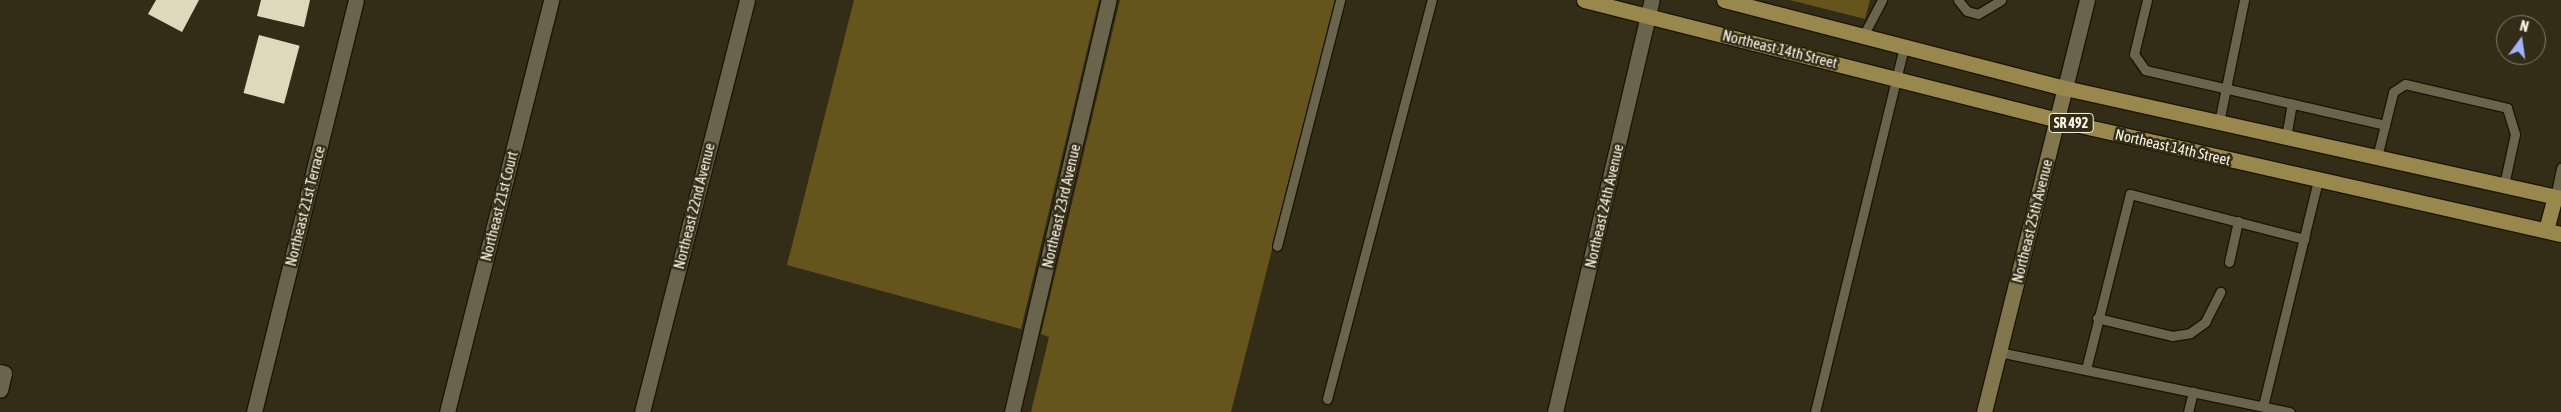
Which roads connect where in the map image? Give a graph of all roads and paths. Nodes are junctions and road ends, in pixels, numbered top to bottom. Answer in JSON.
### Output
{"nodes":[{"id":1,"x":356,"y":0,"type":"edge"},
{"id":2,"x":551,"y":0,"type":"edge"},
{"id":3,"x":747,"y":0,"type":"edge"},
{"id":4,"x":1109,"y":0,"type":"edge"},
{"id":5,"x":1340,"y":0,"type":"edge"},
{"id":6,"x":1432,"y":0,"type":"edge"},
{"id":7,"x":1584,"y":0,"type":"edge"},
{"id":8,"x":1652,"y":0,"type":"edge"},
{"id":9,"x":1724,"y":0,"type":"edge"},
{"id":10,"x":1882,"y":0,"type":"edge"},
{"id":11,"x":1958,"y":0,"type":"edge"},
{"id":12,"x":2001,"y":0,"type":"edge"},
{"id":13,"x":2087,"y":0,"type":"edge"},
{"id":14,"x":2147,"y":0,"type":"edge"},
{"id":15,"x":2244,"y":0,"type":"edge"},
{"id":16,"x":1648,"y":17,"type":"junction"},
{"id":17,"x":1863,"y":36,"type":"junction"},
{"id":18,"x":1904,"y":46,"type":"junction"},
{"id":19,"x":1896,"y":78,"type":"junction"},
{"id":20,"x":2065,"y":88,"type":"junction"},
{"id":21,"x":2226,"y":90,"type":"junction"},
{"id":22,"x":2292,"y":104,"type":"junction"},
{"id":23,"x":2057,"y":120,"type":"junction"},
{"id":24,"x":2219,"y":122,"type":"junction"},
{"id":25,"x":2385,"y":125,"type":"junction"},
{"id":26,"x":2286,"y":137,"type":"junction"},
{"id":27,"x":2377,"y":157,"type":"junction"},
{"id":28,"x":2561,"y":168,"type":"edge"},
{"id":29,"x":2318,"y":180,"type":"junction"},
{"id":30,"x":2504,"y":185,"type":"junction"},
{"id":31,"x":2558,"y":197,"type":"edge"},
{"id":32,"x":2238,"y":221,"type":"junction"},
{"id":33,"x":2554,"y":232,"type":"edge"},
{"id":34,"x":2304,"y":239,"type":"junction"},
{"id":35,"x":1277,"y":246,"type":"dead end"},
{"id":36,"x":2229,"y":262,"type":"dead end"},
{"id":37,"x":2220,"y":292,"type":"dead end"},
{"id":38,"x":2098,"y":318,"type":"junction"},
{"id":39,"x":1999,"y":352,"type":"junction"},
{"id":40,"x":2086,"y":369,"type":"junction"},
{"id":41,"x":0,"y":372,"type":"edge"},
{"id":42,"x":0,"y":390,"type":"edge"},
{"id":43,"x":2193,"y":392,"type":"junction"},
{"id":44,"x":1327,"y":399,"type":"dead end"},
{"id":45,"x":2263,"y":406,"type":"junction"},
{"id":46,"x":254,"y":412,"type":"edge"},
{"id":47,"x":447,"y":412,"type":"edge"},
{"id":48,"x":642,"y":412,"type":"edge"},
{"id":49,"x":1012,"y":412,"type":"edge"},
{"id":50,"x":1555,"y":412,"type":"edge"},
{"id":51,"x":1815,"y":412,"type":"edge"},
{"id":52,"x":1984,"y":412,"type":"edge"},
{"id":53,"x":2188,"y":412,"type":"edge"},
{"id":54,"x":2290,"y":412,"type":"edge"}],
"edges":[{"from":1,"to":46,"type":"street","name":"Northeast 21st Terrace"},
{"from":2,"to":47,"type":"street","name":"Northeast 21st Court"},
{"from":3,"to":48,"type":"street","name":"Northeast 22nd Avenue"},
{"from":4,"to":49,"type":"street","name":"Northeast 23rd Avenue"},
{"from":5,"to":35,"type":"lane"},
{"from":6,"to":44,"type":"lane"},
{"from":7,"to":16,"type":"main road","name":"Northeast 14th Street","number":"SR 492"},
{"from":8,"to":16,"type":"street","name":"Northeast 24th Avenue"},
{"from":9,"to":17,"type":"main road","number":"SR 492"},
{"from":10,"to":17,"type":"lane"},
{"from":11,"to":12,"type":"lane"},
{"from":13,"to":20,"type":"street","name":"Northeast 25th Avenue"},
{"from":14,"to":21,"type":"lane"},
{"from":15,"to":21,"type":"lane"},
{"from":16,"to":19,"type":"main road","name":"Northeast 14th Street","number":"SR 492"},
{"from":16,"to":50,"type":"street","name":"Northeast 24th Avenue"},
{"from":17,"to":18,"type":"main road","number":"SR 492"},
{"from":18,"to":19,"type":"lane"},
{"from":18,"to":20,"type":"main road","number":"SR 492"},
{"from":19,"to":23,"type":"main road","name":"Northeast 14th Street","number":"SR 492"},
{"from":19,"to":51,"type":"lane"},
{"from":20,"to":23,"type":"main road","name":"Northeast 25th Avenue"},
{"from":20,"to":24,"type":"main road","number":"SR 492"},
{"from":21,"to":22,"type":"lane"},
{"from":21,"to":24,"type":"lane"},
{"from":22,"to":25,"type":"lane"},
{"from":22,"to":26,"type":"lane"},
{"from":23,"to":29,"type":"main road","name":"Northeast 14th Street","number":"SR 492"},
{"from":23,"to":39,"type":"main road","name":"Northeast 25th Avenue"},
{"from":24,"to":26,"type":"main road","number":"SR 492"},
{"from":25,"to":27,"type":"lane"},
{"from":25,"to":30,"type":"lane"},
{"from":26,"to":27,"type":"main road","number":"SR 492"},
{"from":27,"to":30,"type":"main road","number":"SR 492"},
{"from":28,"to":31,"type":"lane"},
{"from":29,"to":33,"type":"main road","name":"Northeast 14th Street","number":"SR 492"},
{"from":29,"to":34,"type":"lane"},
{"from":30,"to":31,"type":"main road","number":"SR 492"},
{"from":31,"to":33,"type":"main road"},
{"from":32,"to":34,"type":"lane"},
{"from":32,"to":36,"type":"lane"},
{"from":32,"to":38,"type":"lane"},
{"from":34,"to":45,"type":"lane"},
{"from":37,"to":38,"type":"lane"},
{"from":38,"to":40,"type":"lane"},
{"from":39,"to":40,"type":"lane"},
{"from":39,"to":52,"type":"main road","name":"Northeast 25th Avenue"},
{"from":40,"to":43,"type":"lane"},
{"from":41,"to":42,"type":"street"},
{"from":43,"to":45,"type":"lane"},
{"from":43,"to":53,"type":"lane"},
{"from":45,"to":54,"type":"lane"}]}
